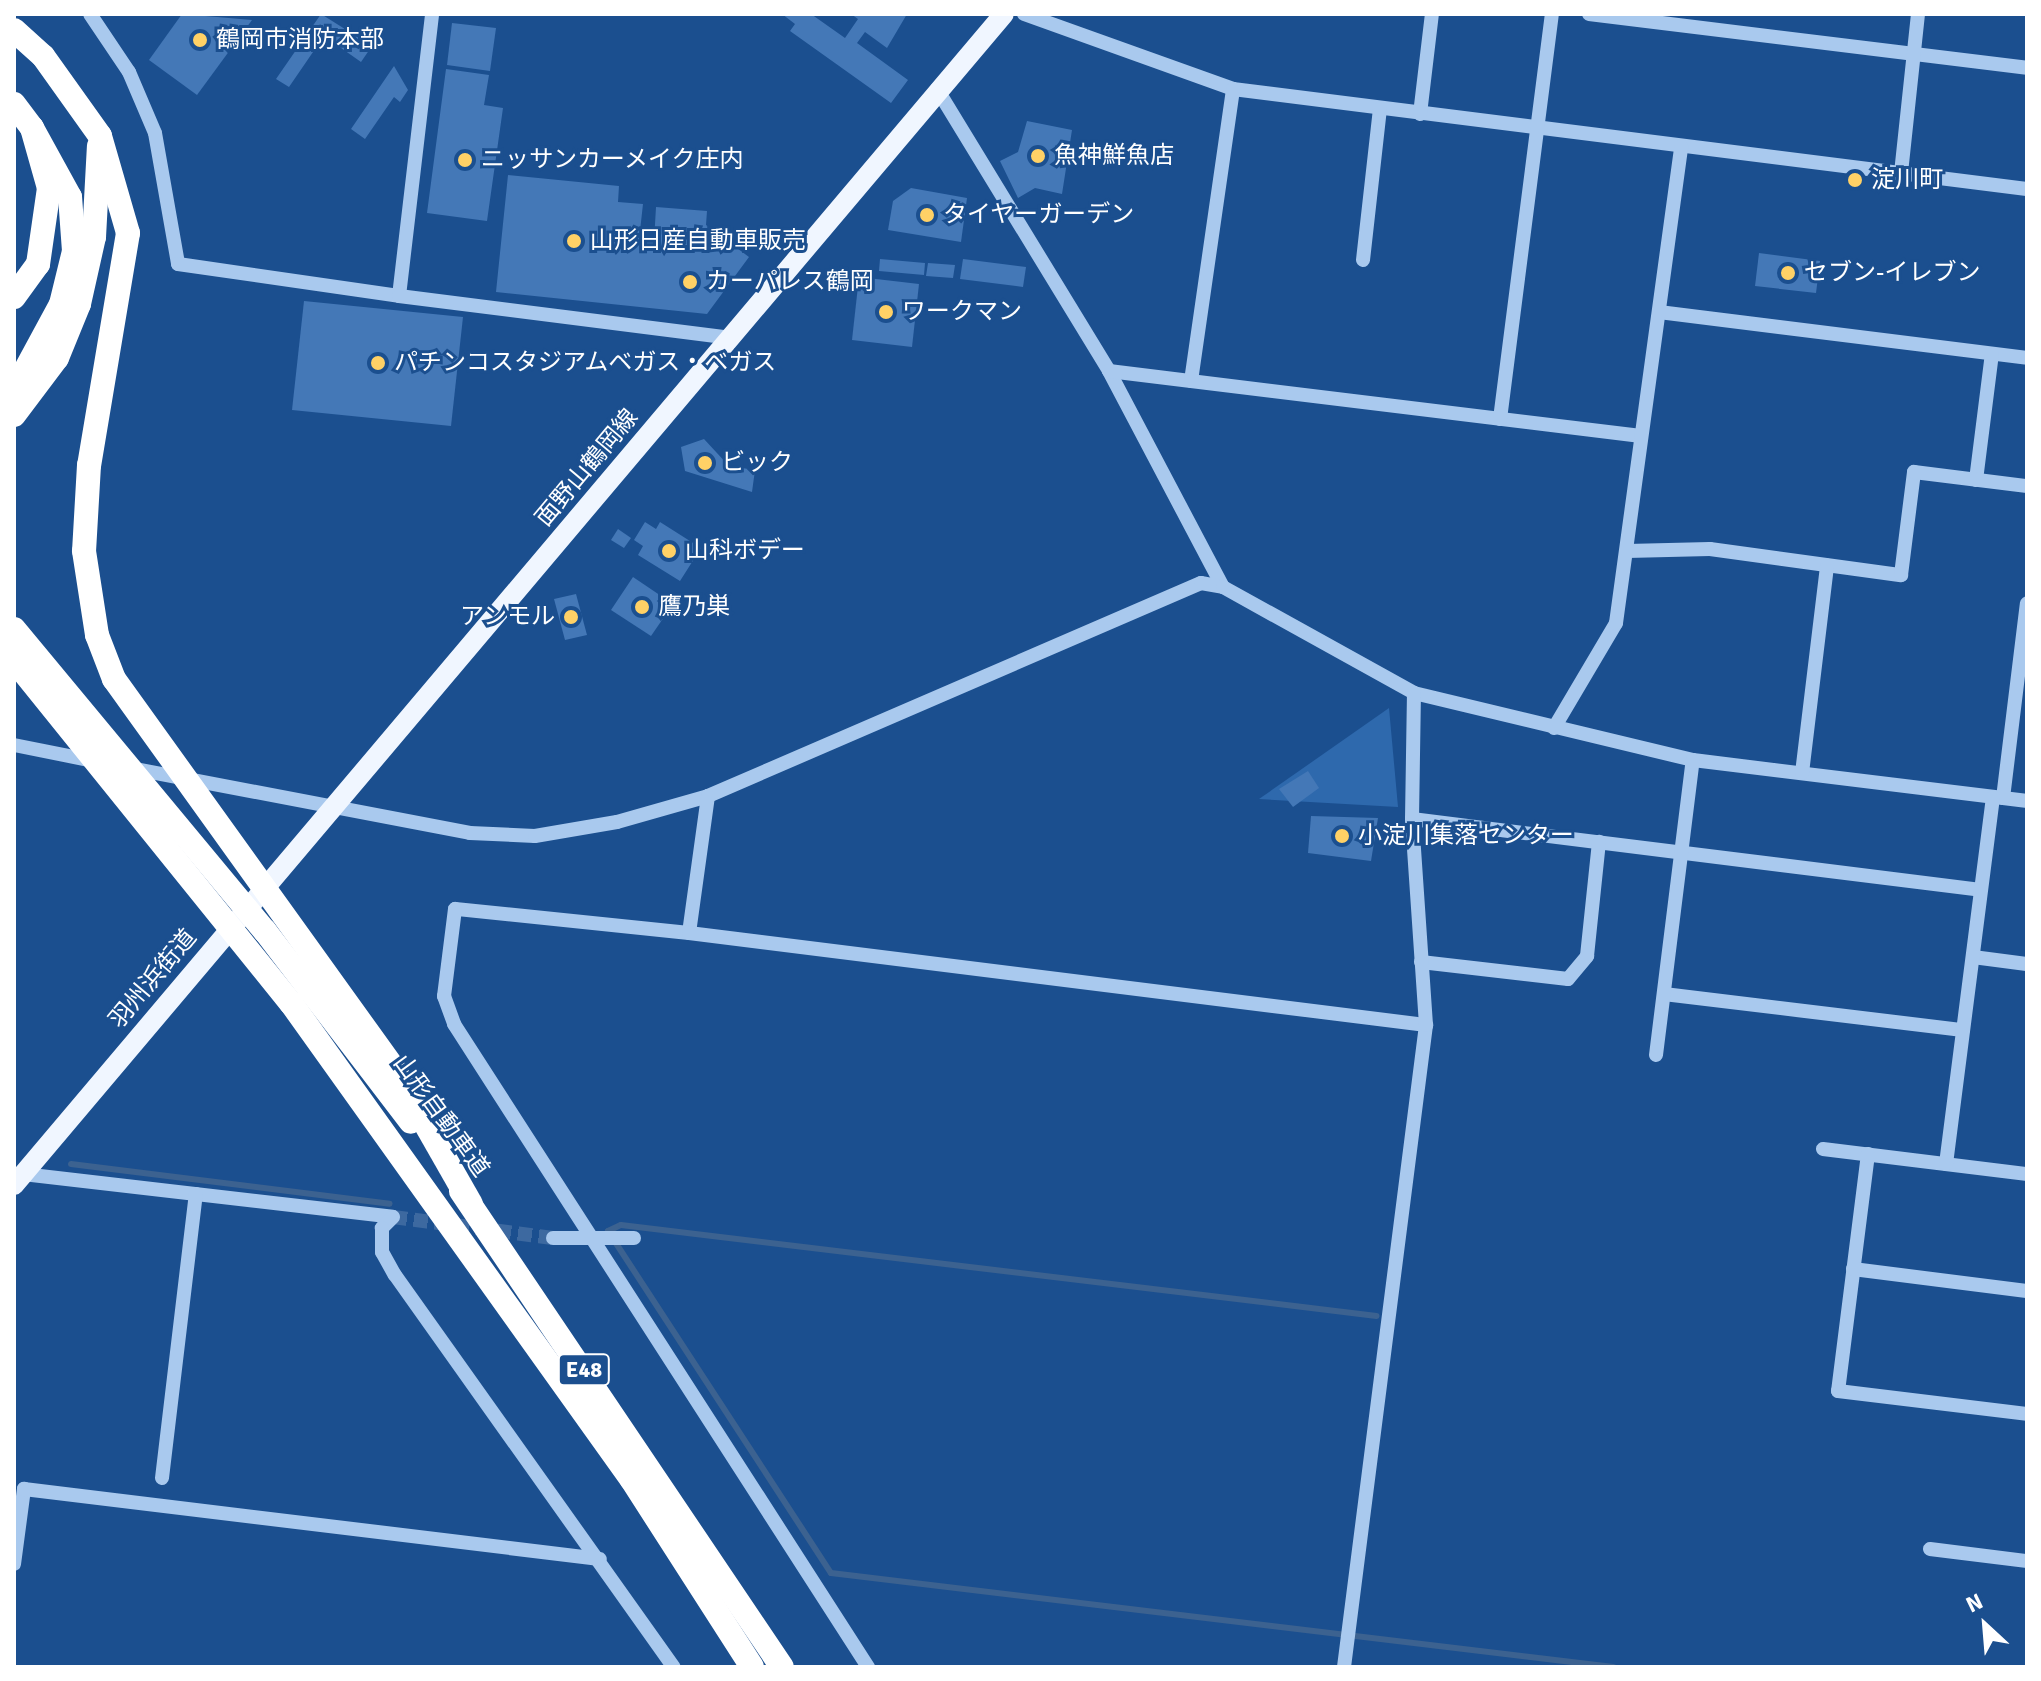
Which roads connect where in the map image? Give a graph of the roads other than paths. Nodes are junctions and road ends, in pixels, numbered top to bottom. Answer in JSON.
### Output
{"nodes":[{"id":1,"x":90,"y":14,"type":"edge"},
{"id":2,"x":432,"y":14,"type":"edge"},
{"id":3,"x":1004,"y":14,"type":"edge"},
{"id":4,"x":1024,"y":14,"type":"edge"},
{"id":5,"x":1432,"y":14,"type":"edge"},
{"id":6,"x":1552,"y":14,"type":"edge"},
{"id":7,"x":1589,"y":14,"type":"edge"},
{"id":8,"x":1918,"y":14,"type":"edge"},
{"id":9,"x":14,"y":30,"type":"edge"},
{"id":10,"x":1913,"y":54,"type":"junction"},
{"id":11,"x":2027,"y":68,"type":"edge"},
{"id":12,"x":937,"y":89,"type":"junction"},
{"id":13,"x":1233,"y":89,"type":"junction"},
{"id":14,"x":14,"y":104,"type":"edge"},
{"id":15,"x":1380,"y":109,"type":"junction"},
{"id":16,"x":1420,"y":114,"type":"junction"},
{"id":17,"x":32,"y":128,"type":"junction"},
{"id":18,"x":1538,"y":128,"type":"junction"},
{"id":19,"x":100,"y":136,"type":"junction"},
{"id":20,"x":1681,"y":146,"type":"junction"},
{"id":21,"x":1901,"y":173,"type":"junction"},
{"id":22,"x":2027,"y":189,"type":"edge"},
{"id":23,"x":1363,"y":260,"type":"dead end"},
{"id":24,"x":399,"y":296,"type":"junction"},
{"id":25,"x":14,"y":297,"type":"edge"},
{"id":26,"x":1659,"y":312,"type":"junction"},
{"id":27,"x":731,"y":338,"type":"junction"},
{"id":28,"x":1992,"y":354,"type":"junction"},
{"id":29,"x":2027,"y":358,"type":"edge"},
{"id":30,"x":1109,"y":371,"type":"junction"},
{"id":31,"x":1191,"y":381,"type":"junction"},
{"id":32,"x":14,"y":391,"type":"edge"},
{"id":33,"x":14,"y":415,"type":"edge"},
{"id":34,"x":1500,"y":419,"type":"junction"},
{"id":35,"x":1641,"y":436,"type":"junction"},
{"id":36,"x":1976,"y":480,"type":"junction"},
{"id":37,"x":2027,"y":486,"type":"edge"},
{"id":38,"x":1627,"y":551,"type":"junction"},
{"id":39,"x":1827,"y":566,"type":"junction"},
{"id":40,"x":1223,"y":587,"type":"junction"},
{"id":41,"x":2027,"y":603,"type":"edge"},
{"id":42,"x":14,"y":629,"type":"edge"},
{"id":43,"x":14,"y":660,"type":"edge"},
{"id":44,"x":14,"y":685,"type":"edge"},
{"id":45,"x":1414,"y":693,"type":"junction"},
{"id":46,"x":53,"y":703,"type":"junction"},
{"id":47,"x":1554,"y":728,"type":"junction"},
{"id":48,"x":14,"y":745,"type":"edge"},
{"id":49,"x":1693,"y":760,"type":"junction"},
{"id":50,"x":1802,"y":773,"type":"junction"},
{"id":51,"x":708,"y":796,"type":"junction"},
{"id":52,"x":1998,"y":797,"type":"junction"},
{"id":53,"x":2027,"y":801,"type":"edge"},
{"id":54,"x":332,"y":808,"type":"junction"},
{"id":55,"x":1412,"y":819,"type":"junction"},
{"id":56,"x":1599,"y":842,"type":"junction"},
{"id":57,"x":1682,"y":853,"type":"junction"},
{"id":58,"x":1981,"y":890,"type":"junction"},
{"id":59,"x":689,"y":933,"type":"junction"},
{"id":60,"x":1973,"y":957,"type":"junction"},
{"id":61,"x":1421,"y":962,"type":"junction"},
{"id":62,"x":2027,"y":964,"type":"edge"},
{"id":63,"x":1664,"y":994,"type":"junction"},
{"id":64,"x":1426,"y":1025,"type":"junction"},
{"id":65,"x":1963,"y":1030,"type":"junction"},
{"id":66,"x":1656,"y":1055,"type":"dead end"},
{"id":67,"x":386,"y":1074,"type":"junction"},
{"id":68,"x":1823,"y":1149,"type":"dead end"},
{"id":69,"x":1868,"y":1154,"type":"junction"},
{"id":70,"x":1946,"y":1164,"type":"junction"},
{"id":71,"x":2027,"y":1174,"type":"edge"},
{"id":72,"x":18,"y":1179,"type":"edge"},
{"id":73,"x":196,"y":1194,"type":"junction"},
{"id":74,"x":592,"y":1237,"type":"junction"},
{"id":75,"x":553,"y":1238,"type":"tunnel mouth"},
{"id":76,"x":634,"y":1238,"type":"dead end"},
{"id":77,"x":1853,"y":1269,"type":"junction"},
{"id":78,"x":2027,"y":1291,"type":"edge"},
{"id":79,"x":2027,"y":1414,"type":"edge"},
{"id":80,"x":162,"y":1478,"type":"dead end"},
{"id":81,"x":1930,"y":1549,"type":"dead end"},
{"id":82,"x":600,"y":1559,"type":"junction"},
{"id":83,"x":2027,"y":1561,"type":"edge"},
{"id":84,"x":14,"y":1564,"type":"edge"},
{"id":85,"x":674,"y":1667,"type":"edge"},
{"id":86,"x":752,"y":1667,"type":"edge"},
{"id":87,"x":782,"y":1667,"type":"edge"},
{"id":88,"x":868,"y":1667,"type":"edge"},
{"id":89,"x":1344,"y":1667,"type":"edge"}],
"edges":[{"from":1,"to":24,"type":"street"},
{"from":2,"to":24,"type":"street"},
{"from":3,"to":12,"type":"main road","name":"面野山鶴岡線"},
{"from":4,"to":13,"type":"street"},
{"from":5,"to":16,"type":"street"},
{"from":6,"to":18,"type":"street"},
{"from":7,"to":10,"type":"street"},
{"from":8,"to":10,"type":"street"},
{"from":9,"to":19,"type":"highway"},
{"from":10,"to":11,"type":"street"},
{"from":10,"to":21,"type":"street"},
{"from":12,"to":27,"type":"main road","name":"面野山鶴岡線"},
{"from":12,"to":30,"type":"street"},
{"from":13,"to":15,"type":"street"},
{"from":13,"to":31,"type":"street"},
{"from":14,"to":17,"type":"highway"},
{"from":15,"to":16,"type":"street"},
{"from":15,"to":23,"type":"street"},
{"from":16,"to":18,"type":"street"},
{"from":17,"to":25,"type":"highway"},
{"from":17,"to":32,"type":"highway"},
{"from":18,"to":20,"type":"street"},
{"from":18,"to":34,"type":"street"},
{"from":19,"to":33,"type":"highway"},
{"from":19,"to":67,"type":"highway"},
{"from":20,"to":21,"type":"street"},
{"from":20,"to":26,"type":"street"},
{"from":21,"to":22,"type":"street"},
{"from":24,"to":27,"type":"street"},
{"from":26,"to":28,"type":"street"},
{"from":26,"to":35,"type":"street"},
{"from":27,"to":54,"type":"main road","name":"面野山鶴岡線"},
{"from":28,"to":29,"type":"street"},
{"from":28,"to":36,"type":"street"},
{"from":30,"to":31,"type":"street"},
{"from":30,"to":40,"type":"street"},
{"from":31,"to":34,"type":"street"},
{"from":34,"to":35,"type":"street"},
{"from":35,"to":38,"type":"street"},
{"from":36,"to":37,"type":"street"},
{"from":36,"to":39,"type":"street"},
{"from":38,"to":39,"type":"street"},
{"from":38,"to":47,"type":"street"},
{"from":39,"to":50,"type":"street"},
{"from":40,"to":45,"type":"street"},
{"from":40,"to":51,"type":"street"},
{"from":41,"to":52,"type":"street"},
{"from":42,"to":46,"type":"highway","name":"山形自動車道","number":"E48"},
{"from":43,"to":46,"type":"highway","name":"山形自動車道","number":"E48"},
{"from":44,"to":46,"type":"highway"},
{"from":45,"to":47,"type":"street"},
{"from":45,"to":55,"type":"street"},
{"from":46,"to":67,"type":"highway","name":"山形自動車道","number":"E48"},
{"from":46,"to":86,"type":"highway","name":"山形自動車道","number":"E48"},
{"from":47,"to":49,"type":"street"},
{"from":48,"to":54,"type":"street"},
{"from":49,"to":50,"type":"street"},
{"from":49,"to":57,"type":"street"},
{"from":50,"to":52,"type":"street"},
{"from":51,"to":54,"type":"street"},
{"from":51,"to":59,"type":"street"},
{"from":52,"to":53,"type":"street"},
{"from":52,"to":58,"type":"street"},
{"from":54,"to":72,"type":"main road","name":"羽州浜街道"},
{"from":55,"to":56,"type":"street"},
{"from":55,"to":61,"type":"street"},
{"from":56,"to":57,"type":"street"},
{"from":56,"to":61,"type":"street"},
{"from":57,"to":58,"type":"street"},
{"from":57,"to":63,"type":"street"},
{"from":58,"to":60,"type":"street"},
{"from":59,"to":64,"type":"street"},
{"from":59,"to":74,"type":"street"},
{"from":60,"to":62,"type":"street"},
{"from":60,"to":65,"type":"street"},
{"from":61,"to":64,"type":"street"},
{"from":63,"to":65,"type":"street"},
{"from":63,"to":66,"type":"street"},
{"from":64,"to":89,"type":"street"},
{"from":65,"to":70,"type":"street"},
{"from":67,"to":87,"type":"highway","name":"山形自動車道","number":"E48"},
{"from":68,"to":69,"type":"street"},
{"from":69,"to":70,"type":"street"},
{"from":69,"to":77,"type":"street"},
{"from":70,"to":71,"type":"street"},
{"from":72,"to":73,"type":"street"},
{"from":73,"to":80,"type":"street"},
{"from":73,"to":82,"type":"street"},
{"from":74,"to":75,"type":"street"},
{"from":74,"to":76,"type":"street"},
{"from":74,"to":88,"type":"street"},
{"from":77,"to":78,"type":"street"},
{"from":77,"to":79,"type":"street"},
{"from":81,"to":83,"type":"street"},
{"from":82,"to":84,"type":"street"},
{"from":82,"to":85,"type":"street"}]}
